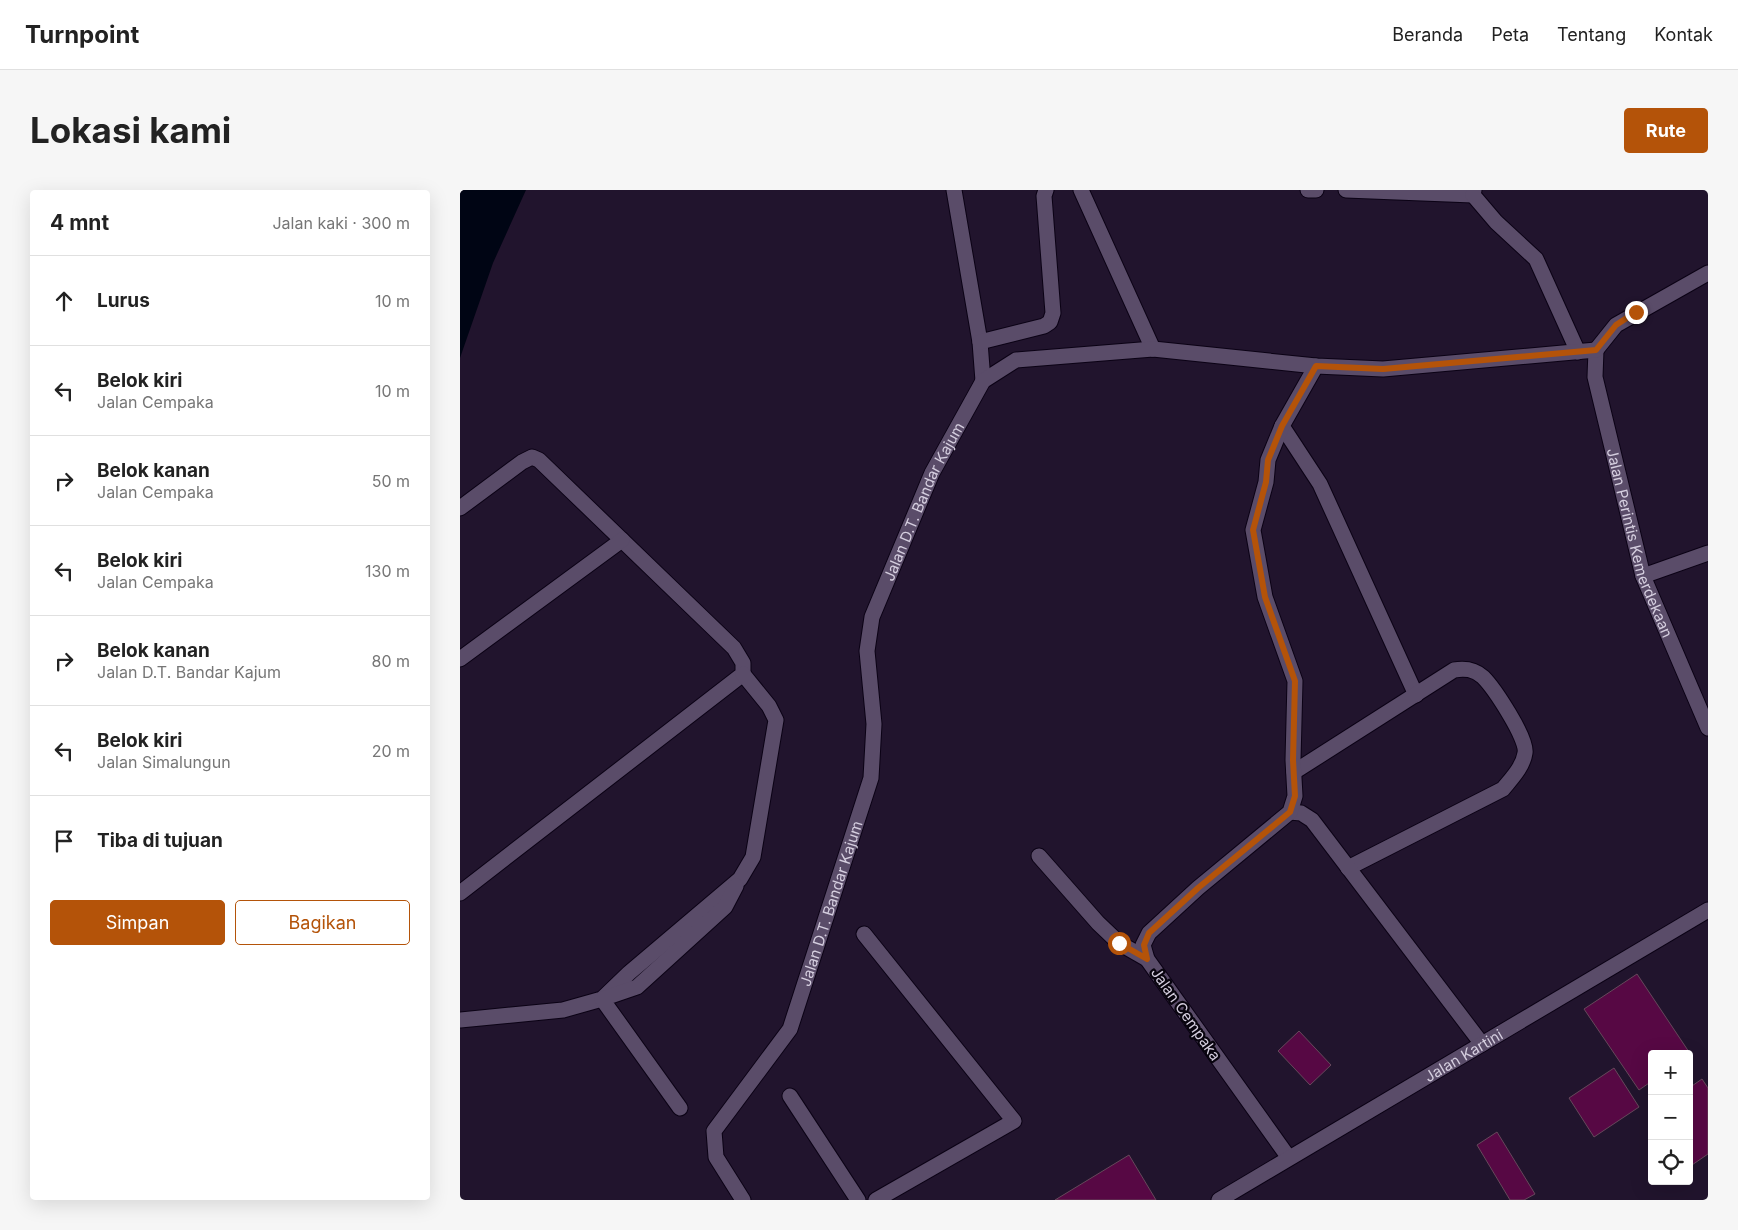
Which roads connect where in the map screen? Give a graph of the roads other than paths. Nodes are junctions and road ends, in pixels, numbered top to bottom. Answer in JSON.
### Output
{"nodes":[{"id":1,"x":954,"y":190,"type":"edge"},
{"id":2,"x":1046,"y":190,"type":"edge"},
{"id":3,"x":1081,"y":190,"type":"edge"},
{"id":4,"x":1308,"y":190,"type":"edge"},
{"id":5,"x":1316,"y":190,"type":"edge"},
{"id":6,"x":1346,"y":190,"type":"edge"},
{"id":7,"x":1474,"y":193,"type":"edge"},
{"id":8,"x":1708,"y":273,"type":"edge"},
{"id":9,"x":980,"y":342,"type":"junction"},
{"id":10,"x":1153,"y":349,"type":"junction"},
{"id":11,"x":1596,"y":350,"type":"junction"},
{"id":12,"x":1578,"y":352,"type":"junction"},
{"id":13,"x":1316,"y":366,"type":"junction"},
{"id":14,"x":983,"y":381,"type":"junction"},
{"id":15,"x":1282,"y":426,"type":"junction"},
{"id":16,"x":460,"y":508,"type":"edge"},
{"id":17,"x":622,"y":540,"type":"junction"},
{"id":18,"x":1708,"y":553,"type":"edge"},
{"id":19,"x":1643,"y":576,"type":"junction"},
{"id":20,"x":460,"y":659,"type":"edge"},
{"id":21,"x":743,"y":674,"type":"junction"},
{"id":22,"x":1416,"y":695,"type":"junction"},
{"id":23,"x":1708,"y":728,"type":"edge"},
{"id":24,"x":1294,"y":772,"type":"junction"},
{"id":25,"x":1290,"y":812,"type":"junction"},
{"id":26,"x":1039,"y":856,"type":"dead end"},
{"id":27,"x":1348,"y":868,"type":"junction"},
{"id":28,"x":460,"y":893,"type":"edge"},
{"id":29,"x":1708,"y":910,"type":"edge"},
{"id":30,"x":864,"y":934,"type":"dead end"},
{"id":31,"x":1147,"y":959,"type":"junction"},
{"id":32,"x":602,"y":999,"type":"junction"},
{"id":33,"x":460,"y":1020,"type":"edge"},
{"id":34,"x":1482,"y":1044,"type":"junction"},
{"id":35,"x":790,"y":1096,"type":"dead end"},
{"id":36,"x":680,"y":1108,"type":"dead end"},
{"id":37,"x":1289,"y":1158,"type":"junction"},
{"id":38,"x":743,"y":1200,"type":"edge"},
{"id":39,"x":858,"y":1200,"type":"edge"},
{"id":40,"x":876,"y":1200,"type":"edge"},
{"id":41,"x":1219,"y":1200,"type":"edge"}],
"edges":[{"from":1,"to":9,"type":"street"},
{"from":2,"to":9,"type":"street"},
{"from":3,"to":10,"type":"street"},
{"from":4,"to":5,"type":"street"},
{"from":6,"to":7,"type":"street"},
{"from":7,"to":12,"type":"street"},
{"from":8,"to":11,"type":"street"},
{"from":9,"to":14,"type":"street"},
{"from":10,"to":13,"type":"street","name":"Jalan D.T. Bandar Kajum"},
{"from":10,"to":14,"type":"street","name":"Jalan D.T. Bandar Kajum"},
{"from":11,"to":12,"type":"street","name":"Jalan D.T. Bandar Kajum"},
{"from":11,"to":19,"type":"street","name":"Jalan Perintis Kemerdekaan"},
{"from":12,"to":13,"type":"street","name":"Jalan D.T. Bandar Kajum"},
{"from":13,"to":15,"type":"street"},
{"from":14,"to":38,"type":"street","name":"Jalan D.T. Bandar Kajum"},
{"from":15,"to":22,"type":"street"},
{"from":15,"to":24,"type":"street"},
{"from":16,"to":17,"type":"street"},
{"from":17,"to":20,"type":"street"},
{"from":17,"to":21,"type":"street"},
{"from":18,"to":19,"type":"street"},
{"from":19,"to":23,"type":"street","name":"Jalan Perintis Kemerdekaan"},
{"from":21,"to":28,"type":"street"},
{"from":21,"to":32,"type":"street"},
{"from":22,"to":24,"type":"street"},
{"from":22,"to":27,"type":"street"},
{"from":24,"to":25,"type":"street"},
{"from":25,"to":27,"type":"street"},
{"from":25,"to":31,"type":"street","name":"Jalan Cempaka"},
{"from":26,"to":31,"type":"street"},
{"from":27,"to":34,"type":"street"},
{"from":29,"to":34,"type":"street","name":"Jalan Kartini"},
{"from":30,"to":40,"type":"street"},
{"from":31,"to":37,"type":"street","name":"Jalan Cempaka"},
{"from":32,"to":33,"type":"street"},
{"from":32,"to":36,"type":"street"},
{"from":34,"to":37,"type":"street","name":"Jalan Kartini"},
{"from":35,"to":39,"type":"street"},
{"from":37,"to":41,"type":"street","name":"Jalan Kartini"}]}
